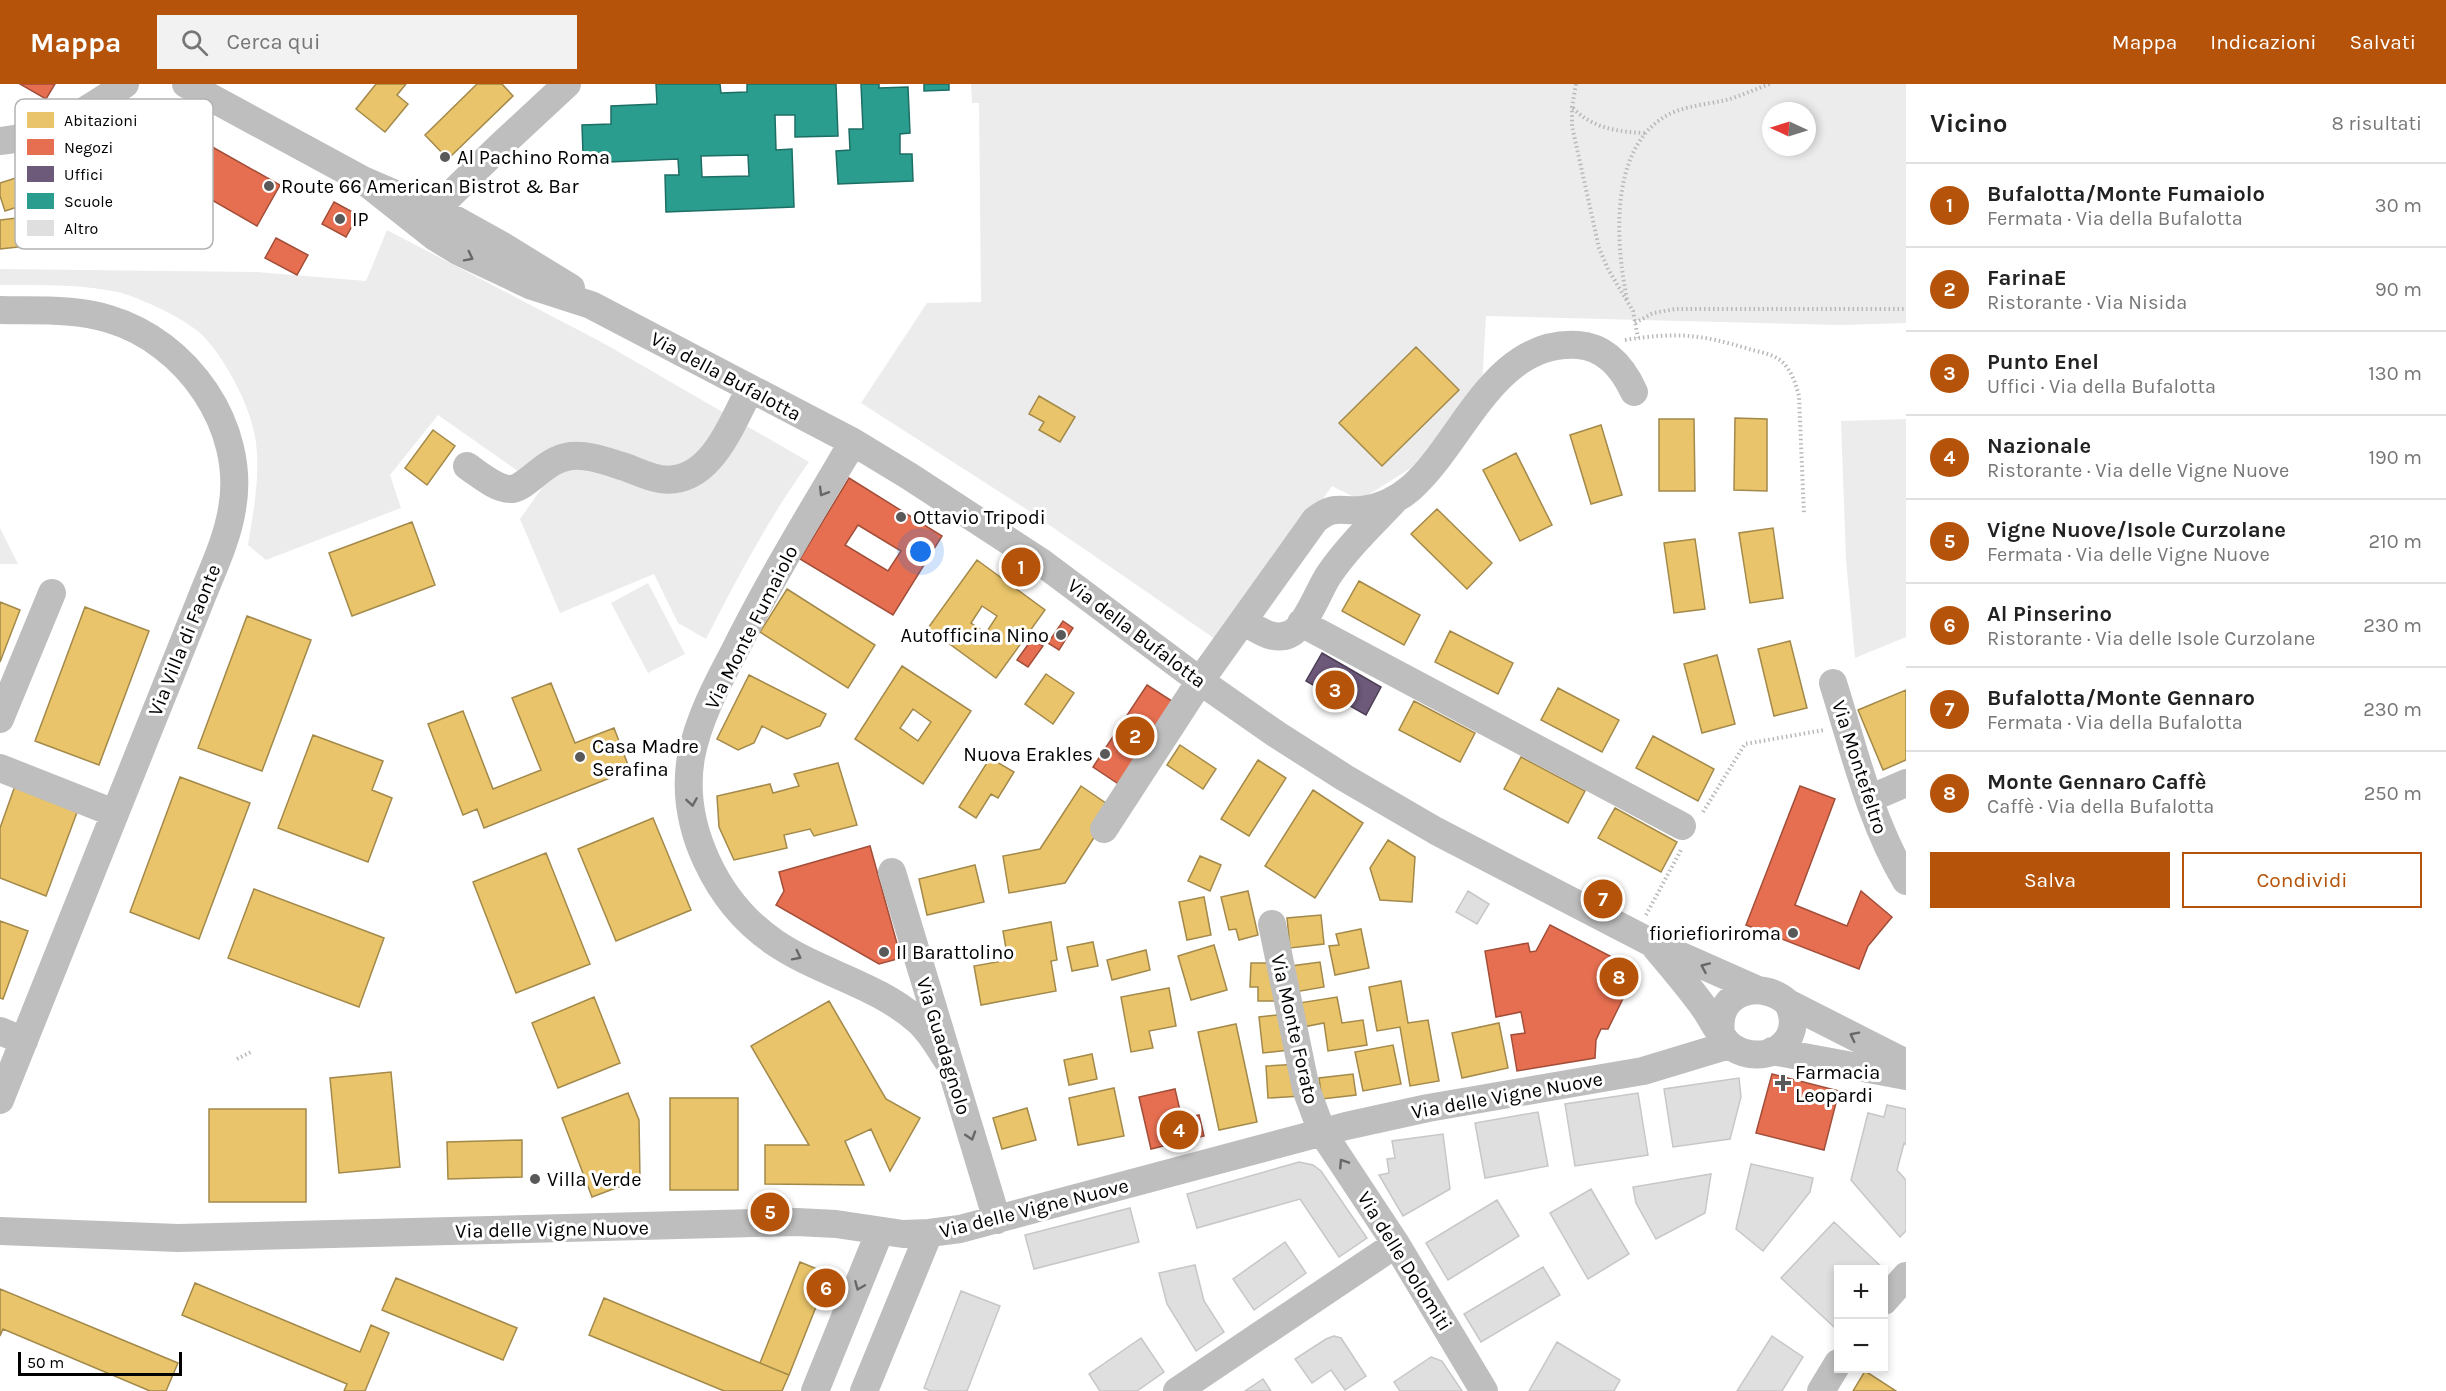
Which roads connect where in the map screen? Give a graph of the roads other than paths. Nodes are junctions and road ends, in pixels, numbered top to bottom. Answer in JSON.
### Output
{"nodes":[{"id":1,"x":125,"y":84,"type":"edge"},
{"id":2,"x":186,"y":84,"type":"edge"},
{"id":3,"x":567,"y":84,"type":"edge"},
{"id":4,"x":102,"y":99,"type":"edge"},
{"id":5,"x":15,"y":139,"type":"edge"},
{"id":6,"x":0,"y":141,"type":"edge"},
{"id":7,"x":427,"y":218,"type":"junction"},
{"id":8,"x":0,"y":310,"type":"edge"},
{"id":9,"x":750,"y":389,"type":"junction"},
{"id":10,"x":1634,"y":392,"type":"dead end"},
{"id":11,"x":853,"y":442,"type":"junction"},
{"id":12,"x":467,"y":466,"type":"dead end"},
{"id":13,"x":1396,"y":498,"type":"junction"},
{"id":14,"x":1328,"y":576,"type":"junction"},
{"id":15,"x":1273,"y":578,"type":"junction"},
{"id":16,"x":52,"y":593,"type":"dead end"},
{"id":17,"x":1243,"y":621,"type":"junction"},
{"id":18,"x":1301,"y":623,"type":"junction"},
{"id":19,"x":1200,"y":681,"type":"junction"},
{"id":20,"x":1833,"y":683,"type":"dead end"},
{"id":21,"x":0,"y":719,"type":"edge"},
{"id":22,"x":0,"y":768,"type":"edge"},
{"id":23,"x":1906,"y":783,"type":"edge"},
{"id":24,"x":1869,"y":799,"type":"junction"},
{"id":25,"x":114,"y":813,"type":"junction"},
{"id":26,"x":1104,"y":829,"type":"dead end"},
{"id":27,"x":1689,"y":829,"type":"road end"},
{"id":28,"x":892,"y":872,"type":"dead end"},
{"id":29,"x":1906,"y":881,"type":"edge"},
{"id":30,"x":1272,"y":924,"type":"dead end"},
{"id":31,"x":1644,"y":939,"type":"junction"},
{"id":32,"x":1758,"y":990,"type":"junction"},
{"id":33,"x":1788,"y":1003,"type":"junction"},
{"id":34,"x":12,"y":1036,"type":"edge"},
{"id":35,"x":1725,"y":1039,"type":"junction"},
{"id":36,"x":1772,"y":1052,"type":"junction"},
{"id":37,"x":947,"y":1060,"type":"junction"},
{"id":38,"x":1906,"y":1063,"type":"edge"},
{"id":39,"x":1906,"y":1076,"type":"edge"},
{"id":40,"x":0,"y":1100,"type":"edge"},
{"id":41,"x":1322,"y":1132,"type":"junction"},
{"id":42,"x":997,"y":1220,"type":"junction"},
{"id":43,"x":880,"y":1231,"type":"junction"},
{"id":44,"x":0,"y":1232,"type":"edge"},
{"id":45,"x":929,"y":1233,"type":"junction"},
{"id":46,"x":1396,"y":1244,"type":"junction"},
{"id":47,"x":1906,"y":1276,"type":"edge"},
{"id":48,"x":1888,"y":1296,"type":"edge"},
{"id":49,"x":1834,"y":1371,"type":"edge"},
{"id":50,"x":815,"y":1391,"type":"edge"},
{"id":51,"x":864,"y":1391,"type":"edge"},
{"id":52,"x":1177,"y":1391,"type":"edge"},
{"id":53,"x":1484,"y":1391,"type":"edge"},
{"id":54,"x":1821,"y":1391,"type":"edge"}],
"edges":[{"from":1,"to":4,"type":"street"},
{"from":2,"to":7,"type":"street","name":"Via della Bufalotta"},
{"from":3,"to":7,"type":"street"},
{"from":5,"to":6,"type":"street"},
{"from":7,"to":9,"type":"street","name":"Via della Bufalotta"},
{"from":8,"to":25,"type":"street","name":"Via Villa di Faonte"},
{"from":9,"to":11,"type":"street","name":"Via della Bufalotta"},
{"from":9,"to":12,"type":"street"},
{"from":10,"to":13,"type":"street"},
{"from":11,"to":19,"type":"street","name":"Via della Bufalotta"},
{"from":11,"to":37,"type":"street","name":"Via Monte Fumaiolo","one_way":true},
{"from":13,"to":14,"type":"street"},
{"from":13,"to":15,"type":"street"},
{"from":14,"to":15,"type":"street"},
{"from":14,"to":18,"type":"street"},
{"from":15,"to":17,"type":"street"},
{"from":16,"to":21,"type":"street"},
{"from":17,"to":18,"type":"street"},
{"from":17,"to":19,"type":"street"},
{"from":18,"to":27,"type":"street"},
{"from":19,"to":26,"type":"street"},
{"from":19,"to":31,"type":"street","name":"Via della Bufalotta"},
{"from":20,"to":24,"type":"street","name":"Via Montefeltro"},
{"from":22,"to":25,"type":"street"},
{"from":23,"to":24,"type":"street"},
{"from":24,"to":29,"type":"street","name":"Via Montefeltro"},
{"from":25,"to":34,"type":"street","name":"Via Villa di Faonte"},
{"from":28,"to":37,"type":"street","name":"Via Guadagnolo"},
{"from":30,"to":41,"type":"street","name":"Via Monte Forato"},
{"from":32,"to":31,"type":"street","name":"Via della Bufalotta","one_way":true},
{"from":31,"to":35,"type":"street"},
{"from":32,"to":33,"type":"street"},
{"from":32,"to":35,"type":"street"},
{"from":33,"to":36,"type":"street"},
{"from":38,"to":33,"type":"street","one_way":true},
{"from":34,"to":40,"type":"street","name":"Via Villa di Faonte"},
{"from":35,"to":36,"type":"street"},
{"from":35,"to":41,"type":"street","name":"Via delle Vigne Nuove"},
{"from":36,"to":39,"type":"street"},
{"from":37,"to":42,"type":"street","name":"Via Guadagnolo","one_way":true},
{"from":41,"to":42,"type":"street","name":"Via delle Vigne Nuove"},
{"from":46,"to":41,"type":"street","name":"Via delle Dolomiti","one_way":true},
{"from":42,"to":45,"type":"street","name":"Via delle Vigne Nuove"},
{"from":43,"to":44,"type":"street","name":"Via delle Vigne Nuove"},
{"from":43,"to":45,"type":"street","name":"Via delle Vigne Nuove"},
{"from":43,"to":50,"type":"street","one_way":true},
{"from":45,"to":51,"type":"street"},
{"from":46,"to":52,"type":"street"},
{"from":46,"to":53,"type":"street","name":"Via delle Dolomiti"},
{"from":47,"to":48,"type":"street"},
{"from":49,"to":54,"type":"street"}]}
